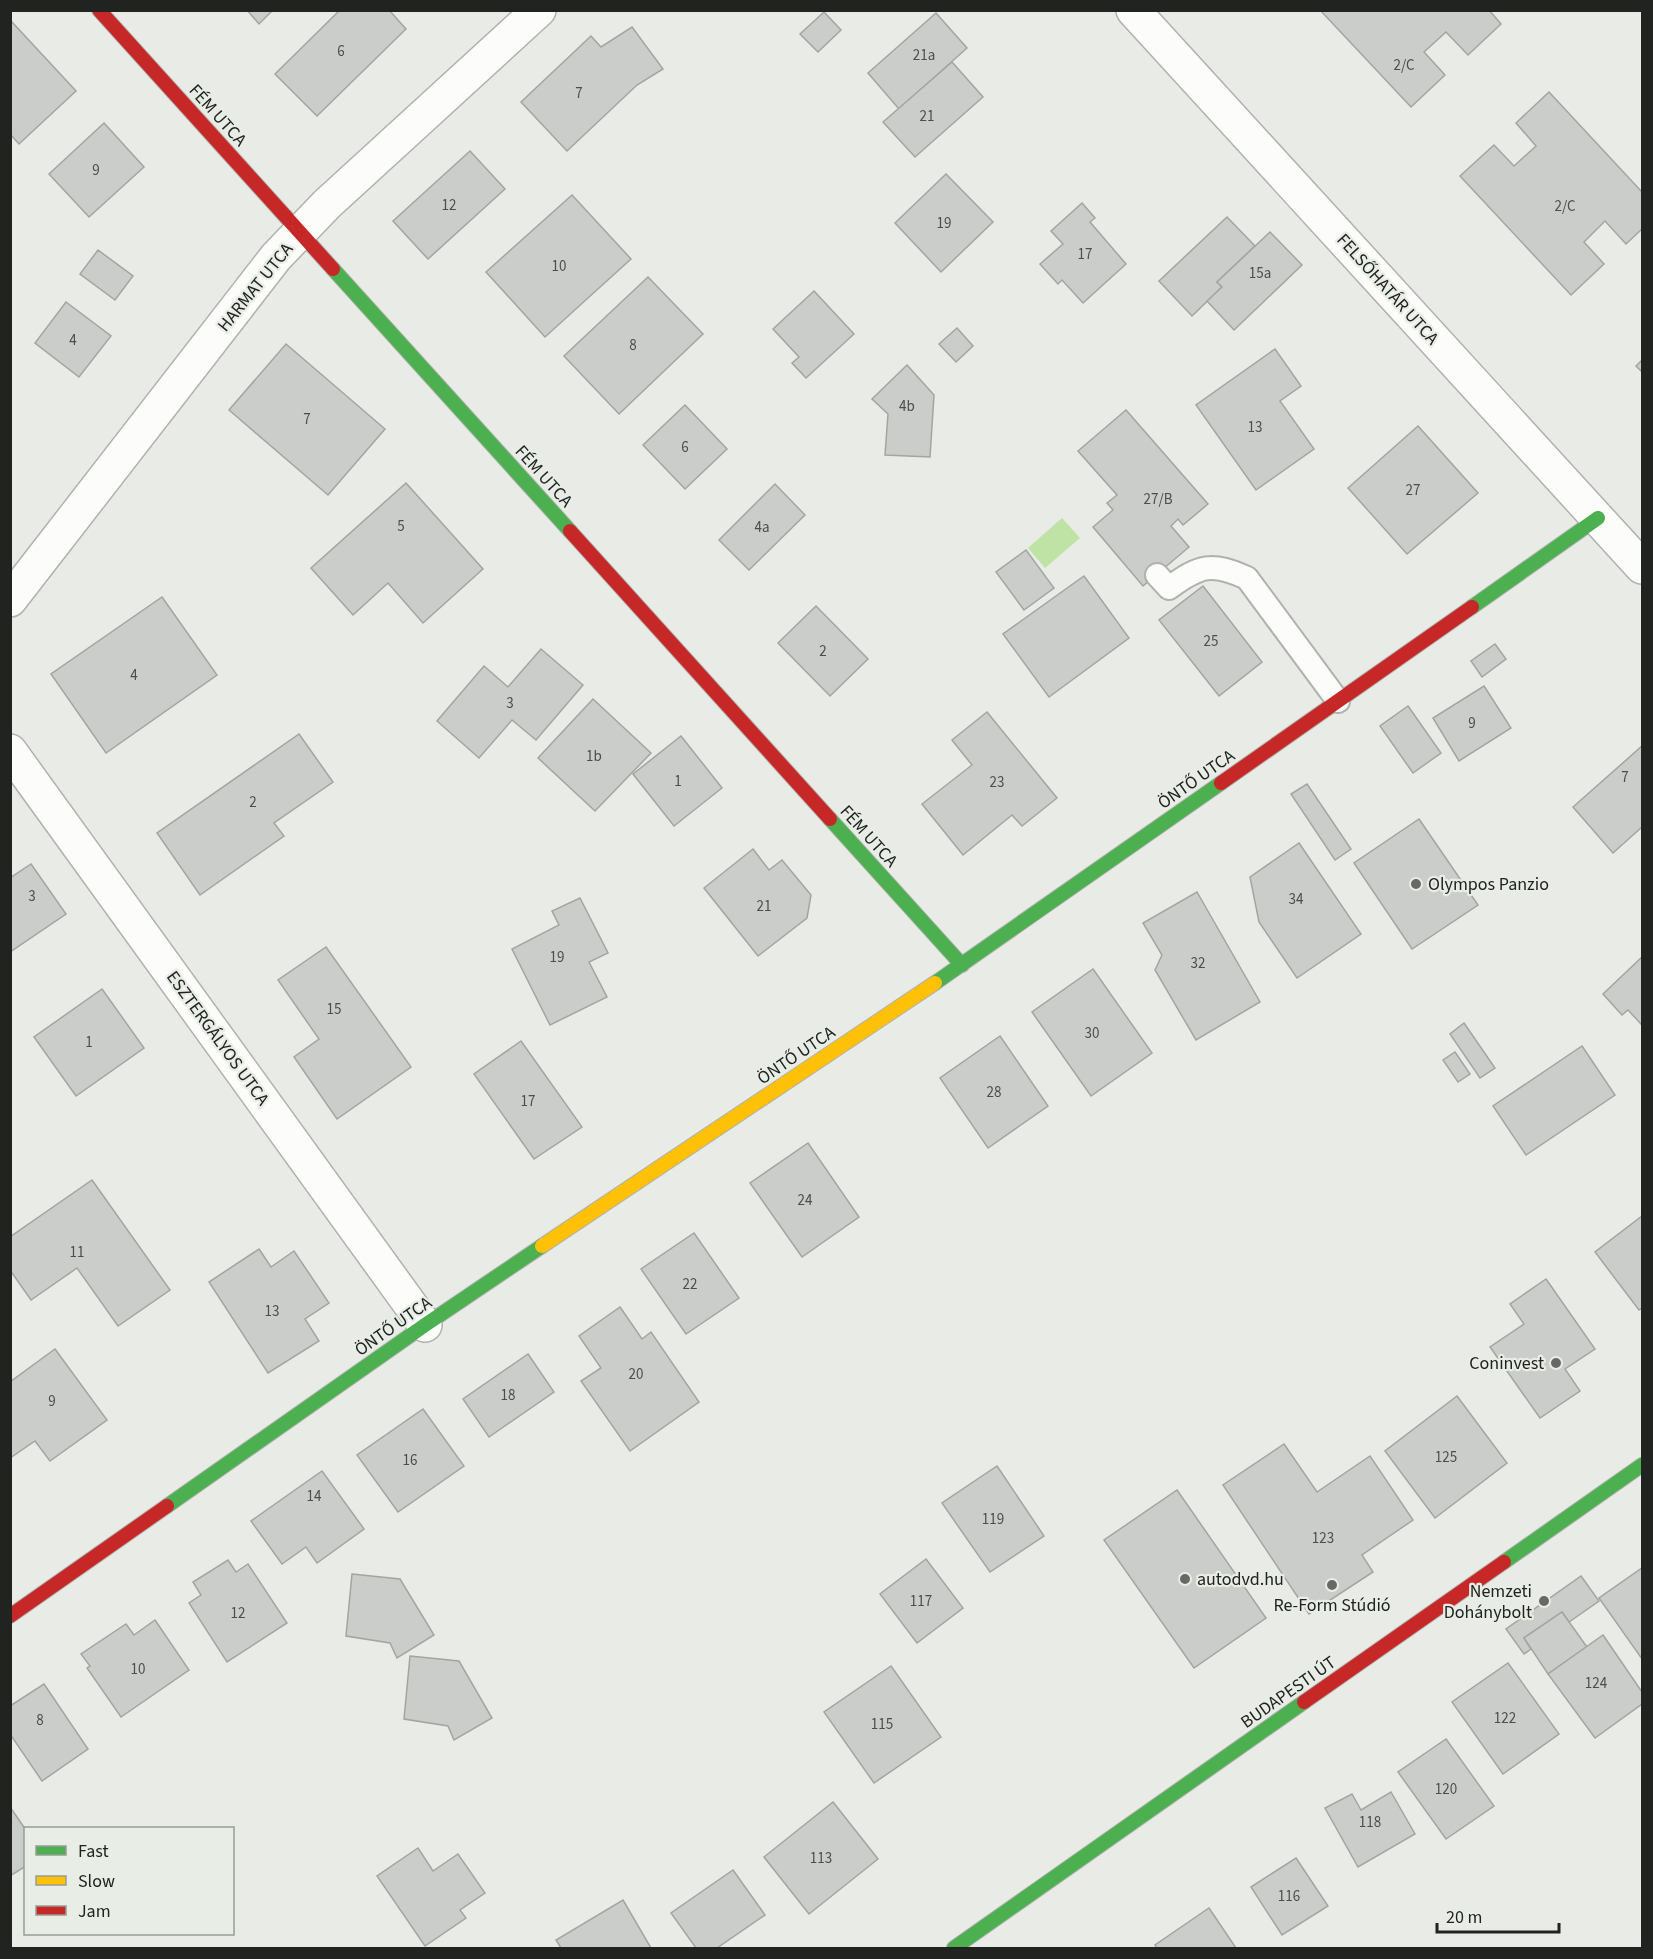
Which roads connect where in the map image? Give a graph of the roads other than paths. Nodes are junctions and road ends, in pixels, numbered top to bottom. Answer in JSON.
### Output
{"nodes":[{"id":1,"x":99,"y":10,"type":"edge"},
{"id":2,"x":539,"y":10,"type":"edge"},
{"id":3,"x":1133,"y":10,"type":"edge"},
{"id":4,"x":300,"y":232,"type":"junction"},
{"id":5,"x":1598,"y":518,"type":"junction"},
{"id":6,"x":1642,"y":567,"type":"edge"},
{"id":7,"x":1157,"y":574,"type":"dead end"},
{"id":8,"x":10,"y":600,"type":"edge"},
{"id":9,"x":1338,"y":701,"type":"junction"},
{"id":10,"x":10,"y":751,"type":"edge"},
{"id":11,"x":962,"y":965,"type":"junction"},
{"id":12,"x":425,"y":1325,"type":"junction"},
{"id":13,"x":1642,"y":1465,"type":"edge"},
{"id":14,"x":10,"y":1616,"type":"edge"},
{"id":15,"x":954,"y":1948,"type":"edge"}],
"edges":[{"from":1,"to":4,"type":"street","name":"FÉM UTCA"},
{"from":2,"to":4,"type":"street","name":"HARMAT UTCA"},
{"from":3,"to":5,"type":"street","name":"FELSŐHATÁR UTCA"},
{"from":4,"to":8,"type":"street","name":"HARMAT UTCA"},
{"from":4,"to":11,"type":"street","name":"FÉM UTCA"},
{"from":5,"to":6,"type":"street","name":"FELSŐHATÁR UTCA"},
{"from":5,"to":9,"type":"street","name":"ÖNTŐ UTCA"},
{"from":7,"to":9,"type":"lane"},
{"from":9,"to":11,"type":"street","name":"ÖNTŐ UTCA"},
{"from":10,"to":12,"type":"street","name":"ESZTERGÁLYOS UTCA"},
{"from":11,"to":12,"type":"street","name":"ÖNTŐ UTCA"},
{"from":12,"to":14,"type":"street","name":"ÖNTŐ UTCA"},
{"from":13,"to":15,"type":"street","name":"BUDAPESTI ÚT"}]}
